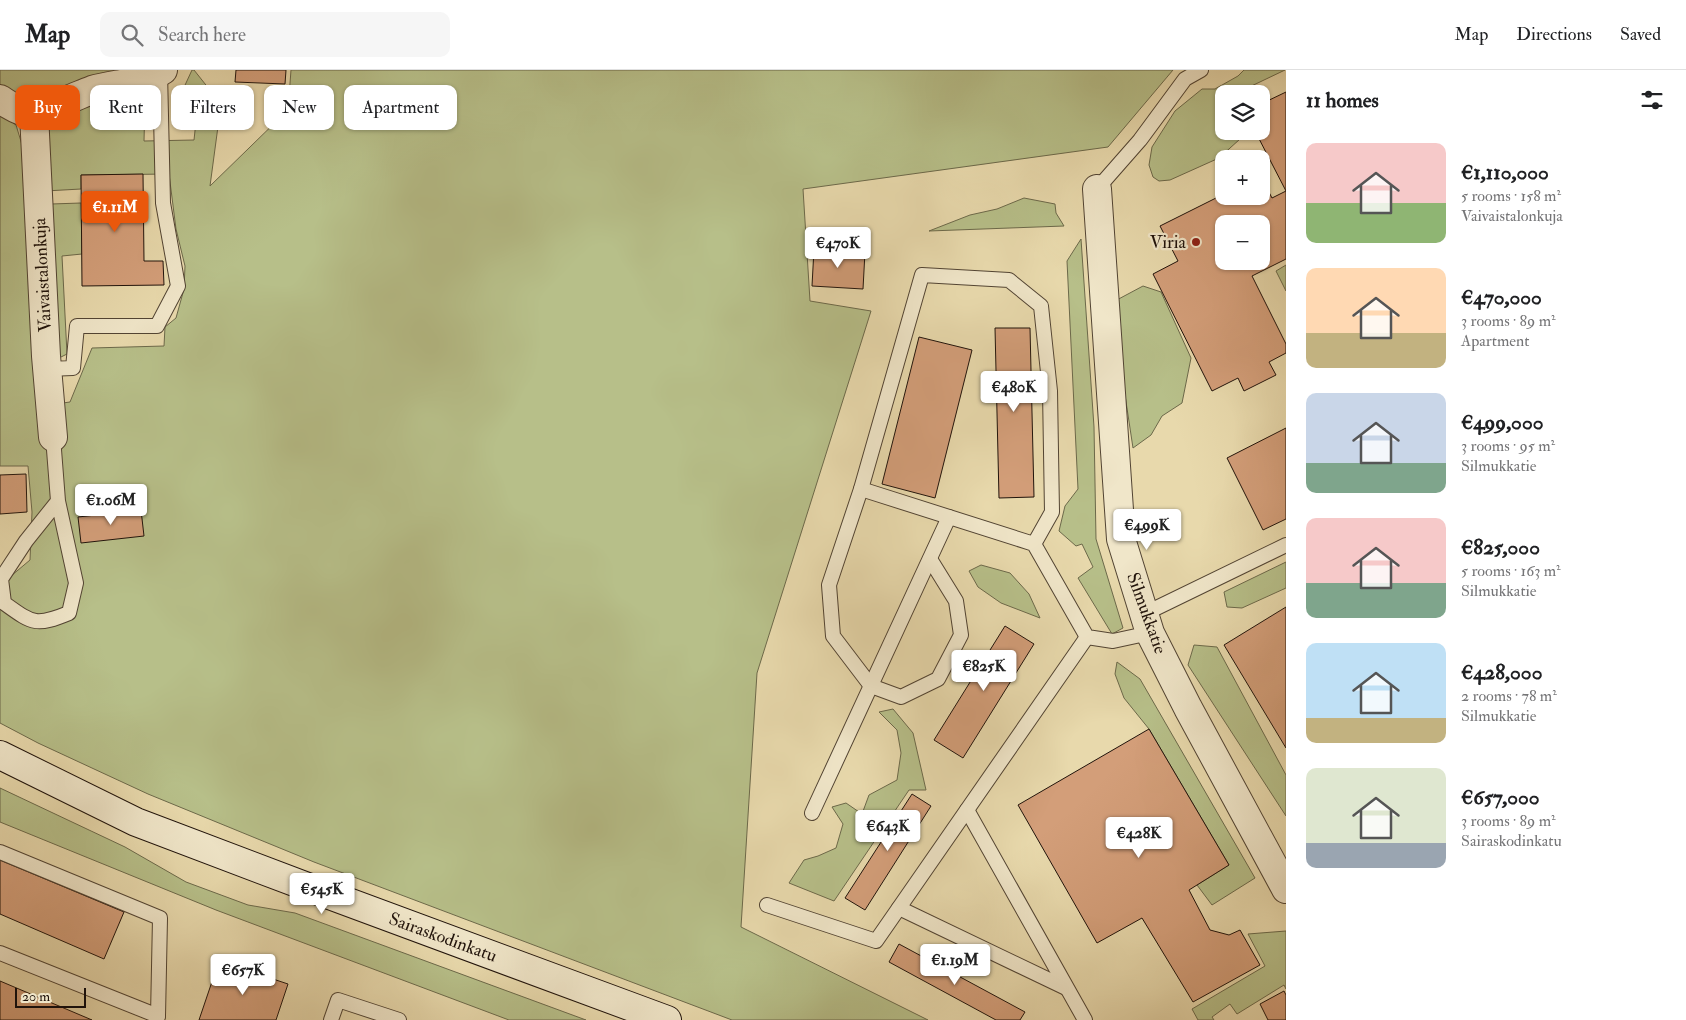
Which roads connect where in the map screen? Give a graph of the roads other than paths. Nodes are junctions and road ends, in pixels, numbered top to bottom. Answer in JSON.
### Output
{"nodes":[{"id":1,"x":1201,"y":70,"type":"edge"},
{"id":2,"x":162,"y":71,"type":"edge"},
{"id":3,"x":80,"y":96,"type":"edge"},
{"id":4,"x":0,"y":99,"type":"edge"},
{"id":5,"x":15,"y":109,"type":"edge"},
{"id":6,"x":35,"y":130,"type":"edge"},
{"id":7,"x":1097,"y":189,"type":"joint"},
{"id":8,"x":47,"y":369,"type":"junction"},
{"id":9,"x":53,"y":437,"type":"joint"},
{"id":10,"x":861,"y":489,"type":"junction"},
{"id":11,"x":58,"y":501,"type":"junction"},
{"id":12,"x":949,"y":517,"type":"junction"},
{"id":13,"x":1034,"y":544,"type":"junction"},
{"id":14,"x":1286,"y":545,"type":"edge"},
{"id":15,"x":930,"y":559,"type":"junction"},
{"id":16,"x":1147,"y":624,"type":"junction"},
{"id":17,"x":1086,"y":637,"type":"junction"},
{"id":18,"x":871,"y":686,"type":"junction"},
{"id":19,"x":0,"y":754,"type":"edge"},
{"id":20,"x":967,"y":810,"type":"junction"},
{"id":21,"x":812,"y":813,"type":"dead end"},
{"id":22,"x":0,"y":852,"type":"edge"},
{"id":23,"x":1286,"y":889,"type":"edge"},
{"id":24,"x":767,"y":905,"type":"dead end"},
{"id":25,"x":899,"y":908,"type":"junction"},
{"id":26,"x":0,"y":953,"type":"edge"},
{"id":27,"x":1066,"y":988,"type":"junction"},
{"id":28,"x":157,"y":1018,"type":"edge"},
{"id":29,"x":331,"y":1020,"type":"edge"},
{"id":30,"x":398,"y":1020,"type":"edge"},
{"id":31,"x":668,"y":1020,"type":"edge"},
{"id":32,"x":1085,"y":1020,"type":"edge"}],
"edges":[{"from":1,"to":7,"type":"lane"},
{"from":2,"to":3,"type":"street"},
{"from":2,"to":8,"type":"lane"},
{"from":4,"to":5,"type":"street"},
{"from":6,"to":8,"type":"street","name":"Vaivaistalonkuja"},
{"from":7,"to":16,"type":"street","name":"Silmukkatie"},
{"from":8,"to":9,"type":"street","name":"Vaivaistalonkuja"},
{"from":9,"to":11,"type":"lane"},
{"from":10,"to":12,"type":"lane"},
{"from":10,"to":13,"type":"lane"},
{"from":10,"to":18,"type":"lane"},
{"from":11,"to":11,"type":"lane"},
{"from":12,"to":13,"type":"lane"},
{"from":12,"to":15,"type":"lane"},
{"from":13,"to":17,"type":"lane"},
{"from":14,"to":16,"type":"lane"},
{"from":15,"to":18,"type":"lane"},
{"from":15,"to":18,"type":"lane"},
{"from":16,"to":17,"type":"lane"},
{"from":16,"to":23,"type":"street","name":"Silmukkatie"},
{"from":17,"to":20,"type":"lane"},
{"from":18,"to":21,"type":"lane"},
{"from":19,"to":31,"type":"street","name":"Sairaskodinkatu"},
{"from":20,"to":25,"type":"lane"},
{"from":20,"to":27,"type":"lane"},
{"from":22,"to":28,"type":"lane"},
{"from":24,"to":25,"type":"lane"},
{"from":25,"to":27,"type":"lane"},
{"from":26,"to":28,"type":"lane"},
{"from":27,"to":32,"type":"lane"},
{"from":29,"to":30,"type":"lane"}]}
